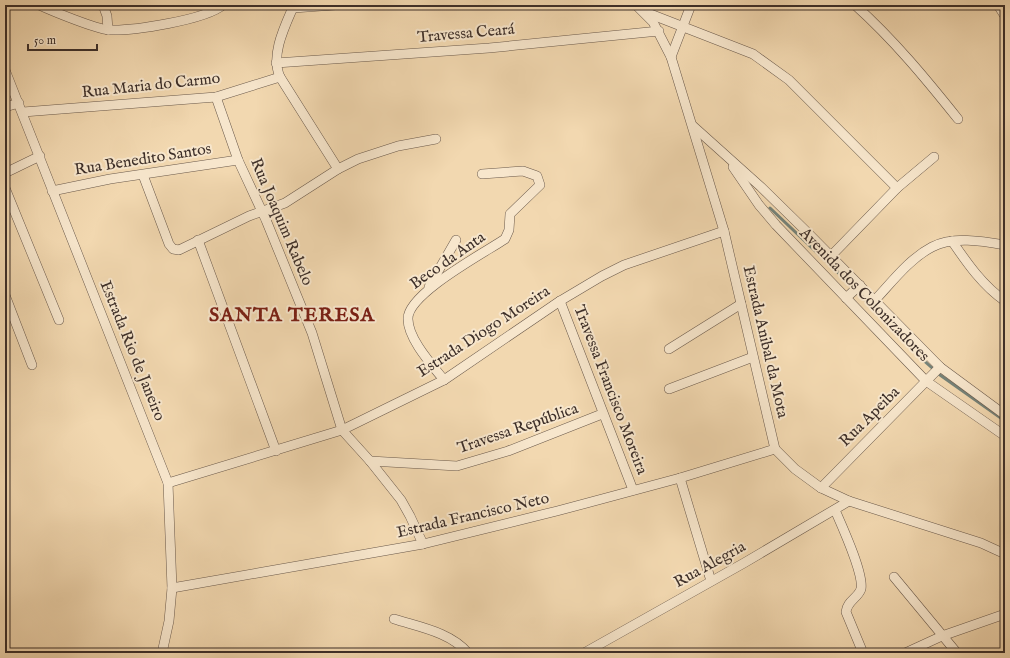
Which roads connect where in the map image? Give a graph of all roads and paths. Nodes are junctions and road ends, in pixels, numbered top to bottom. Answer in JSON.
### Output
{"nodes":[{"id":1,"x":39,"y":5,"type":"edge"},
{"id":2,"x":104,"y":5,"type":"edge"},
{"id":3,"x":223,"y":5,"type":"edge"},
{"id":4,"x":335,"y":5,"type":"edge"},
{"id":5,"x":691,"y":5,"type":"edge"},
{"id":6,"x":855,"y":5,"type":"edge"},
{"id":7,"x":998,"y":5,"type":"edge"},
{"id":8,"x":293,"y":7,"type":"edge"},
{"id":9,"x":640,"y":8,"type":"edge"},
{"id":10,"x":1005,"y":16,"type":"edge"},
{"id":11,"x":683,"y":27,"type":"junction"},
{"id":12,"x":108,"y":30,"type":"junction"},
{"id":13,"x":659,"y":31,"type":"junction"},
{"id":14,"x":671,"y":57,"type":"junction"},
{"id":15,"x":276,"y":62,"type":"junction"},
{"id":16,"x":5,"y":70,"type":"edge"},
{"id":17,"x":280,"y":77,"type":"junction"},
{"id":18,"x":216,"y":97,"type":"junction"},
{"id":19,"x":18,"y":103,"type":"junction"},
{"id":20,"x":5,"y":107,"type":"edge"},
{"id":21,"x":23,"y":112,"type":"junction"},
{"id":22,"x":958,"y":119,"type":"dead end"},
{"id":23,"x":692,"y":125,"type":"junction"},
{"id":24,"x":436,"y":139,"type":"dead end"},
{"id":25,"x":722,"y":153,"type":"junction"},
{"id":26,"x":40,"y":156,"type":"junction"},
{"id":27,"x":934,"y":157,"type":"dead end"},
{"id":28,"x":238,"y":160,"type":"junction"},
{"id":29,"x":338,"y":169,"type":"junction"},
{"id":30,"x":5,"y":173,"type":"edge"},
{"id":31,"x":482,"y":174,"type":"dead end"},
{"id":32,"x":143,"y":175,"type":"junction"},
{"id":33,"x":5,"y":188,"type":"edge"},
{"id":34,"x":897,"y":188,"type":"junction"},
{"id":35,"x":52,"y":191,"type":"junction"},
{"id":36,"x":261,"y":212,"type":"junction"},
{"id":37,"x":724,"y":231,"type":"junction"},
{"id":38,"x":198,"y":240,"type":"junction"},
{"id":39,"x":456,"y":240,"type":"dead end"},
{"id":40,"x":952,"y":241,"type":"junction"},
{"id":41,"x":1005,"y":245,"type":"edge"},
{"id":42,"x":831,"y":256,"type":"junction"},
{"id":43,"x":859,"y":287,"type":"junction"},
{"id":44,"x":428,"y":289,"type":"junction"},
{"id":45,"x":5,"y":295,"type":"edge"},
{"id":46,"x":847,"y":297,"type":"junction"},
{"id":47,"x":874,"y":300,"type":"junction"},
{"id":48,"x":560,"y":301,"type":"junction"},
{"id":49,"x":1005,"y":301,"type":"edge"},
{"id":50,"x":741,"y":304,"type":"junction"},
{"id":51,"x":59,"y":320,"type":"dead end"},
{"id":52,"x":669,"y":349,"type":"dead end"},
{"id":53,"x":753,"y":357,"type":"junction"},
{"id":54,"x":32,"y":365,"type":"dead end"},
{"id":55,"x":939,"y":368,"type":"junction"},
{"id":56,"x":928,"y":379,"type":"junction"},
{"id":57,"x":444,"y":380,"type":"junction"},
{"id":58,"x":669,"y":389,"type":"dead end"},
{"id":59,"x":602,"y":414,"type":"junction"},
{"id":60,"x":1005,"y":415,"type":"edge"},
{"id":61,"x":342,"y":430,"type":"junction"},
{"id":62,"x":1005,"y":436,"type":"edge"},
{"id":63,"x":775,"y":449,"type":"junction"},
{"id":64,"x":276,"y":451,"type":"junction"},
{"id":65,"x":370,"y":461,"type":"junction"},
{"id":66,"x":680,"y":478,"type":"junction"},
{"id":67,"x":168,"y":482,"type":"junction"},
{"id":68,"x":821,"y":488,"type":"junction"},
{"id":69,"x":633,"y":490,"type":"junction"},
{"id":70,"x":849,"y":501,"type":"junction"},
{"id":71,"x":835,"y":510,"type":"junction"},
{"id":72,"x":423,"y":544,"type":"junction"},
{"id":73,"x":1005,"y":554,"type":"edge"},
{"id":74,"x":894,"y":577,"type":"dead end"},
{"id":75,"x":711,"y":581,"type":"junction"},
{"id":76,"x":172,"y":588,"type":"junction"},
{"id":77,"x":1005,"y":614,"type":"edge"},
{"id":78,"x":394,"y":619,"type":"dead end"},
{"id":79,"x":942,"y":636,"type":"junction"},
{"id":80,"x":162,"y":653,"type":"edge"},
{"id":81,"x":468,"y":653,"type":"edge"},
{"id":82,"x":584,"y":653,"type":"edge"},
{"id":83,"x":863,"y":653,"type":"edge"},
{"id":84,"x":905,"y":653,"type":"edge"},
{"id":85,"x":957,"y":653,"type":"edge"}],
"edges":[{"from":1,"to":12,"type":"street"},
{"from":2,"to":12,"type":"street"},
{"from":3,"to":12,"type":"street"},
{"from":4,"to":8,"type":"street"},
{"from":5,"to":11,"type":"street"},
{"from":6,"to":22,"type":"street"},
{"from":7,"to":10,"type":"street"},
{"from":8,"to":15,"type":"street"},
{"from":9,"to":11,"type":"street"},
{"from":9,"to":13,"type":"street","name":"Estrada Anibal da Mota"},
{"from":11,"to":14,"type":"street"},
{"from":11,"to":34,"type":"street"},
{"from":13,"to":14,"type":"street","name":"Estrada Anibal da Mota"},
{"from":13,"to":15,"type":"street","name":"Travessa Ceará"},
{"from":14,"to":23,"type":"street","name":"Estrada Anibal da Mota"},
{"from":15,"to":17,"type":"street"},
{"from":16,"to":19,"type":"street","name":"Estrada Rio de Janeiro"},
{"from":17,"to":18,"type":"street","name":"Rua Maria do Carmo"},
{"from":17,"to":29,"type":"street"},
{"from":18,"to":21,"type":"street","name":"Rua Maria do Carmo"},
{"from":18,"to":28,"type":"street","name":"Rua Joaquim Rabelo"},
{"from":19,"to":20,"type":"street"},
{"from":19,"to":21,"type":"street","name":"Estrada Rio de Janeiro"},
{"from":21,"to":26,"type":"street","name":"Estrada Rio de Janeiro"},
{"from":23,"to":25,"type":"street","name":"Avenida dos Colonizadores"},
{"from":23,"to":37,"type":"street","name":"Estrada Anibal da Mota"},
{"from":24,"to":29,"type":"street"},
{"from":25,"to":42,"type":"street","name":"Avenida dos Colonizadores"},
{"from":25,"to":46,"type":"street","name":"Avenida dos Colonizadores"},
{"from":26,"to":30,"type":"street"},
{"from":26,"to":35,"type":"street","name":"Estrada Rio de Janeiro"},
{"from":27,"to":34,"type":"street"},
{"from":28,"to":32,"type":"street","name":"Rua Benedito Santos"},
{"from":28,"to":36,"type":"street","name":"Rua Joaquim Rabelo"},
{"from":29,"to":36,"type":"street"},
{"from":31,"to":44,"type":"street","name":"Beco da Anta"},
{"from":32,"to":35,"type":"street","name":"Rua Benedito Santos"},
{"from":32,"to":38,"type":"street"},
{"from":33,"to":51,"type":"street"},
{"from":34,"to":42,"type":"street"},
{"from":35,"to":67,"type":"street","name":"Estrada Rio de Janeiro"},
{"from":36,"to":38,"type":"street"},
{"from":36,"to":61,"type":"street","name":"Rua Joaquim Rabelo"},
{"from":37,"to":48,"type":"street","name":"Estrada Diogo Moreira"},
{"from":37,"to":50,"type":"street","name":"Estrada Anibal da Mota"},
{"from":38,"to":64,"type":"street"},
{"from":39,"to":44,"type":"street"},
{"from":40,"to":41,"type":"street"},
{"from":40,"to":47,"type":"street"},
{"from":40,"to":49,"type":"street"},
{"from":42,"to":43,"type":"street","name":"Avenida dos Colonizadores"},
{"from":43,"to":46,"type":"street"},
{"from":43,"to":47,"type":"street","name":"Avenida dos Colonizadores"},
{"from":44,"to":57,"type":"street","name":"Beco da Anta"},
{"from":45,"to":54,"type":"street"},
{"from":46,"to":56,"type":"street","name":"Avenida dos Colonizadores"},
{"from":47,"to":55,"type":"street","name":"Avenida dos Colonizadores"},
{"from":48,"to":57,"type":"street","name":"Estrada Diogo Moreira"},
{"from":48,"to":59,"type":"street","name":"Travessa Francisco Moreira"},
{"from":50,"to":52,"type":"street"},
{"from":50,"to":53,"type":"street","name":"Estrada Anibal da Mota"},
{"from":53,"to":58,"type":"street"},
{"from":53,"to":63,"type":"street","name":"Estrada Anibal da Mota"},
{"from":55,"to":56,"type":"street","name":"Rua Apeiba"},
{"from":55,"to":60,"type":"street","name":"Avenida dos Colonizadores"},
{"from":56,"to":62,"type":"street","name":"Avenida dos Colonizadores"},
{"from":56,"to":68,"type":"street","name":"Rua Apeiba"},
{"from":57,"to":61,"type":"street","name":"Estrada Diogo Moreira"},
{"from":59,"to":65,"type":"street","name":"Travessa República"},
{"from":59,"to":69,"type":"street","name":"Travessa Francisco Moreira"},
{"from":61,"to":64,"type":"street","name":"Estrada Diogo Moreira"},
{"from":61,"to":65,"type":"street","name":"Rua Joaquim Rabelo"},
{"from":63,"to":66,"type":"street","name":"Estrada Francisco Neto"},
{"from":63,"to":68,"type":"street"},
{"from":64,"to":67,"type":"street","name":"Estrada Diogo Moreira"},
{"from":65,"to":72,"type":"street","name":"Rua Joaquim Rabelo"},
{"from":66,"to":69,"type":"street","name":"Estrada Francisco Neto"},
{"from":66,"to":75,"type":"street"},
{"from":67,"to":76,"type":"street","name":"Estrada Rio de Janeiro"},
{"from":68,"to":70,"type":"street"},
{"from":69,"to":72,"type":"street","name":"Estrada Francisco Neto"},
{"from":70,"to":71,"type":"street","name":"Rua Alegria"},
{"from":70,"to":73,"type":"street"},
{"from":71,"to":75,"type":"street","name":"Rua Alegria"},
{"from":71,"to":83,"type":"street"},
{"from":72,"to":76,"type":"street","name":"Estrada Francisco Neto"},
{"from":74,"to":79,"type":"street"},
{"from":75,"to":82,"type":"street","name":"Rua Alegria"},
{"from":76,"to":80,"type":"street","name":"Estrada Rio de Janeiro"},
{"from":77,"to":79,"type":"street"},
{"from":78,"to":81,"type":"street"},
{"from":79,"to":84,"type":"street"},
{"from":79,"to":85,"type":"street"}]}
